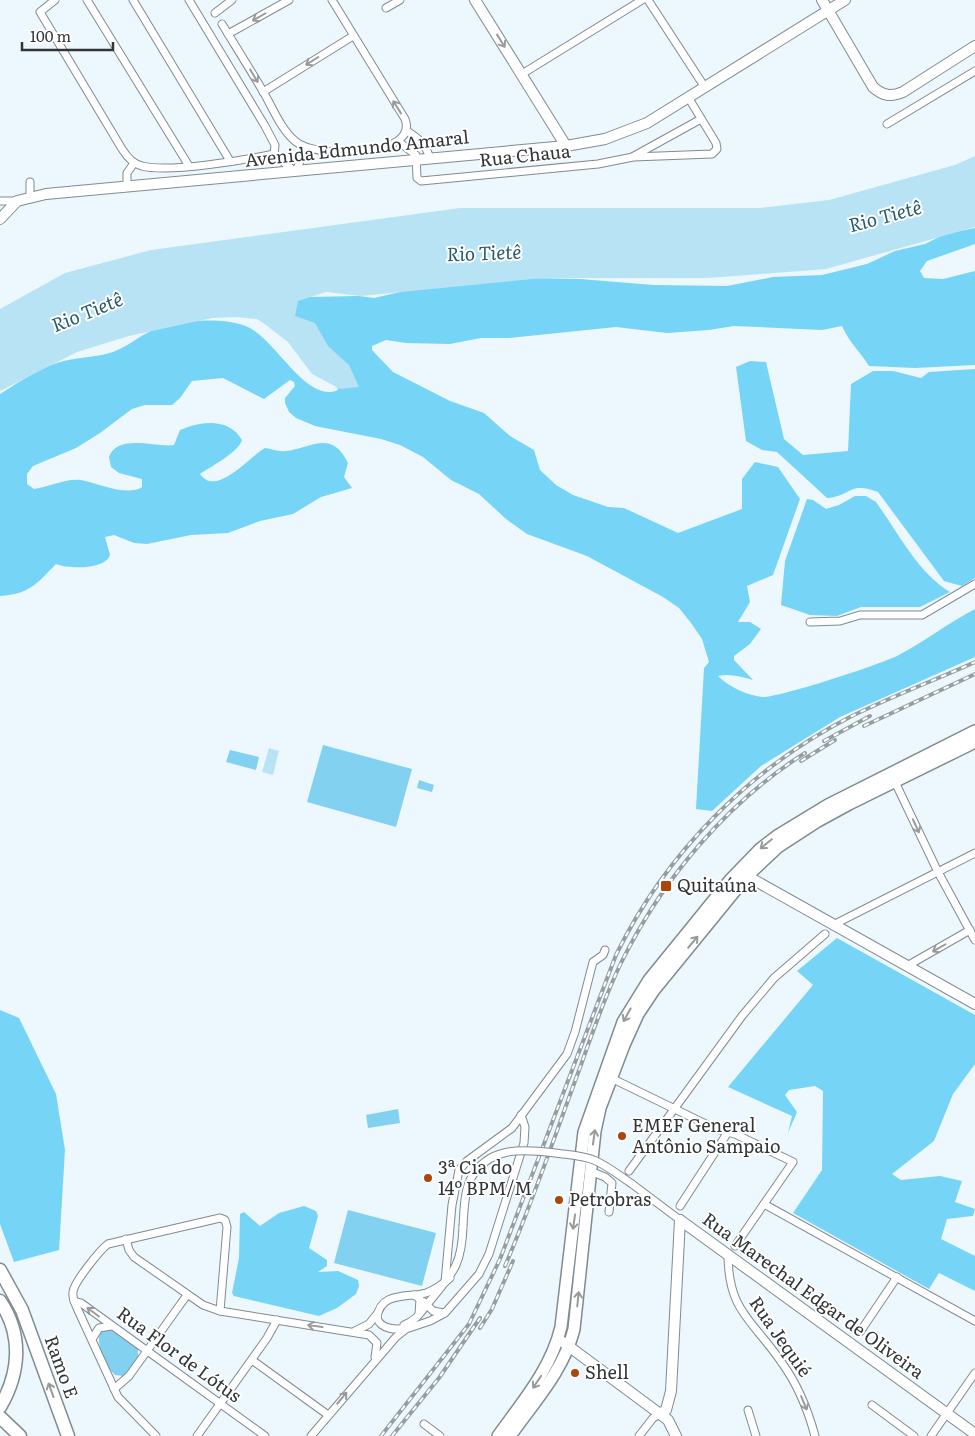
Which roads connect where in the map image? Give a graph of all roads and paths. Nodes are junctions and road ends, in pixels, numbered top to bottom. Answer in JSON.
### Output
{"nodes":[{"id":1,"x":55,"y":0,"type":"edge"},
{"id":2,"x":87,"y":0,"type":"edge"},
{"id":3,"x":133,"y":0,"type":"edge"},
{"id":4,"x":189,"y":0,"type":"edge"},
{"id":5,"x":232,"y":0,"type":"edge"},
{"id":6,"x":289,"y":0,"type":"edge"},
{"id":7,"x":332,"y":0,"type":"edge"},
{"id":8,"x":400,"y":0,"type":"edge"},
{"id":9,"x":475,"y":0,"type":"edge"},
{"id":10,"x":642,"y":0,"type":"edge"},
{"id":11,"x":648,"y":0,"type":"edge"},
{"id":12,"x":822,"y":0,"type":"edge"},
{"id":13,"x":845,"y":0,"type":"edge"},
{"id":14,"x":386,"y":8,"type":"dead end"},
{"id":15,"x":828,"y":10,"type":"junction"},
{"id":16,"x":215,"y":13,"type":"dead end"},
{"id":17,"x":222,"y":24,"type":"dead end"},
{"id":18,"x":228,"y":34,"type":"junction"},
{"id":19,"x":353,"y":36,"type":"junction"},
{"id":20,"x":975,"y":46,"type":"edge"},
{"id":21,"x":975,"y":71,"type":"edge"},
{"id":22,"x":522,"y":74,"type":"junction"},
{"id":23,"x":704,"y":86,"type":"junction"},
{"id":24,"x":263,"y":92,"type":"junction"},
{"id":25,"x":688,"y":97,"type":"junction"},
{"id":26,"x":701,"y":119,"type":"junction"},
{"id":27,"x":887,"y":124,"type":"dead end"},
{"id":28,"x":407,"y":131,"type":"junction"},
{"id":29,"x":399,"y":142,"type":"junction"},
{"id":30,"x":566,"y":146,"type":"junction"},
{"id":31,"x":305,"y":148,"type":"junction"},
{"id":32,"x":274,"y":154,"type":"junction"},
{"id":33,"x":633,"y":156,"type":"junction"},
{"id":34,"x":430,"y":159,"type":"junction"},
{"id":35,"x":416,"y":160,"type":"junction"},
{"id":36,"x":230,"y":161,"type":"junction"},
{"id":37,"x":134,"y":163,"type":"junction"},
{"id":38,"x":189,"y":166,"type":"junction"},
{"id":39,"x":295,"y":171,"type":"junction"},
{"id":40,"x":30,"y":182,"type":"dead end"},
{"id":41,"x":127,"y":187,"type":"junction"},
{"id":42,"x":30,"y":196,"type":"junction"},
{"id":43,"x":0,"y":201,"type":"edge"},
{"id":44,"x":17,"y":201,"type":"junction"},
{"id":45,"x":0,"y":219,"type":"edge"},
{"id":46,"x":975,"y":584,"type":"edge"},
{"id":47,"x":810,"y":622,"type":"dead end"},
{"id":48,"x":975,"y":731,"type":"edge"},
{"id":49,"x":975,"y":742,"type":"edge"},
{"id":50,"x":901,"y":768,"type":"junction"},
{"id":51,"x":895,"y":782,"type":"junction"},
{"id":52,"x":975,"y":853,"type":"edge"},
{"id":53,"x":938,"y":872,"type":"junction"},
{"id":54,"x":747,"y":876,"type":"junction"},
{"id":55,"x":833,"y":925,"type":"junction"},
{"id":56,"x":970,"y":930,"type":"junction"},
{"id":57,"x":825,"y":934,"type":"dead end"},
{"id":58,"x":975,"y":940,"type":"edge"},
{"id":59,"x":605,"y":950,"type":"dead end"},
{"id":60,"x":907,"y":966,"type":"junction"},
{"id":61,"x":975,"y":1004,"type":"edge"},
{"id":62,"x":611,"y":1078,"type":"junction"},
{"id":63,"x":673,"y":1109,"type":"junction"},
{"id":64,"x":521,"y":1115,"type":"junction"},
{"id":65,"x":728,"y":1132,"type":"junction"},
{"id":66,"x":590,"y":1171,"type":"junction"},
{"id":67,"x":629,"y":1171,"type":"dead end"},
{"id":68,"x":764,"y":1204,"type":"junction"},
{"id":69,"x":680,"y":1206,"type":"dead end"},
{"id":70,"x":609,"y":1212,"type":"dead end"},
{"id":71,"x":680,"y":1220,"type":"junction"},
{"id":72,"x":126,"y":1239,"type":"junction"},
{"id":73,"x":731,"y":1250,"type":"junction"},
{"id":74,"x":0,"y":1270,"type":"edge"},
{"id":75,"x":897,"y":1277,"type":"junction"},
{"id":76,"x":448,"y":1280,"type":"junction"},
{"id":77,"x":187,"y":1295,"type":"junction"},
{"id":78,"x":417,"y":1297,"type":"junction"},
{"id":79,"x":0,"y":1301,"type":"edge"},
{"id":80,"x":74,"y":1301,"type":"junction"},
{"id":81,"x":427,"y":1306,"type":"junction"},
{"id":82,"x":220,"y":1311,"type":"junction"},
{"id":83,"x":378,"y":1313,"type":"junction"},
{"id":84,"x":444,"y":1313,"type":"junction"},
{"id":85,"x":277,"y":1320,"type":"junction"},
{"id":86,"x":975,"y":1321,"type":"edge"},
{"id":87,"x":411,"y":1324,"type":"junction"},
{"id":88,"x":111,"y":1326,"type":"junction"},
{"id":89,"x":354,"y":1331,"type":"junction"},
{"id":90,"x":860,"y":1332,"type":"dead end"},
{"id":91,"x":558,"y":1338,"type":"junction"},
{"id":92,"x":92,"y":1339,"type":"junction"},
{"id":93,"x":570,"y":1347,"type":"junction"},
{"id":94,"x":146,"y":1351,"type":"junction"},
{"id":95,"x":252,"y":1360,"type":"junction"},
{"id":96,"x":373,"y":1361,"type":"junction"},
{"id":97,"x":975,"y":1373,"type":"edge"},
{"id":98,"x":114,"y":1389,"type":"junction"},
{"id":99,"x":3,"y":1402,"type":"edge"},
{"id":100,"x":220,"y":1404,"type":"junction"},
{"id":101,"x":872,"y":1405,"type":"dead end"},
{"id":102,"x":748,"y":1410,"type":"dead end"},
{"id":103,"x":660,"y":1414,"type":"junction"},
{"id":104,"x":947,"y":1414,"type":"junction"},
{"id":105,"x":328,"y":1415,"type":"junction"},
{"id":106,"x":0,"y":1417,"type":"edge"},
{"id":107,"x":424,"y":1424,"type":"dead end"},
{"id":108,"x":975,"y":1434,"type":"edge"},
{"id":109,"x":20,"y":1436,"type":"edge"},
{"id":110,"x":68,"y":1436,"type":"edge"},
{"id":111,"x":156,"y":1436,"type":"edge"},
{"id":112,"x":197,"y":1436,"type":"edge"},
{"id":113,"x":265,"y":1436,"type":"edge"},
{"id":114,"x":311,"y":1436,"type":"edge"},
{"id":115,"x":440,"y":1436,"type":"edge"},
{"id":116,"x":498,"y":1436,"type":"edge"},
{"id":117,"x":510,"y":1436,"type":"edge"},
{"id":118,"x":639,"y":1436,"type":"edge"},
{"id":119,"x":676,"y":1436,"type":"edge"},
{"id":120,"x":756,"y":1436,"type":"edge"},
{"id":121,"x":815,"y":1436,"type":"edge"},
{"id":122,"x":914,"y":1436,"type":"edge"},
{"id":123,"x":931,"y":1436,"type":"edge"}],
"edges":[{"from":1,"to":37,"type":"street"},
{"from":2,"to":38,"type":"street"},
{"from":3,"to":36,"type":"street"},
{"from":4,"to":32,"type":"street"},
{"from":5,"to":16,"type":"street"},
{"from":6,"to":18,"type":"street","one_way":true},
{"from":7,"to":19,"type":"street"},
{"from":8,"to":14,"type":"street"},
{"from":9,"to":22,"type":"main road","one_way":true},
{"from":10,"to":22,"type":"street"},
{"from":11,"to":23,"type":"street"},
{"from":12,"to":15,"type":"main road"},
{"from":13,"to":15,"type":"main road","name":"Avenida Edmundo Amaral"},
{"from":15,"to":20,"type":"main road"},
{"from":15,"to":23,"type":"main road","name":"Avenida Edmundo Amaral"},
{"from":17,"to":18,"type":"street"},
{"from":18,"to":24,"type":"street","one_way":true},
{"from":19,"to":24,"type":"street","one_way":true},
{"from":28,"to":19,"type":"street","one_way":true},
{"from":21,"to":27,"type":"street"},
{"from":22,"to":30,"type":"main road"},
{"from":23,"to":25,"type":"main road","name":"Avenida Edmundo Amaral"},
{"from":24,"to":31,"type":"street"},
{"from":25,"to":26,"type":"street"},
{"from":25,"to":30,"type":"main road","name":"Avenida Edmundo Amaral"},
{"from":26,"to":33,"type":"street","name":"Rua Chaua"},
{"from":26,"to":33,"type":"street","name":"Rua Chaua"},
{"from":28,"to":29,"type":"street"},
{"from":28,"to":34,"type":"street"},
{"from":29,"to":31,"type":"street"},
{"from":29,"to":35,"type":"street"},
{"from":30,"to":34,"type":"main road","name":"Avenida Edmundo Amaral"},
{"from":31,"to":39,"type":"street"},
{"from":32,"to":36,"type":"street"},
{"from":32,"to":39,"type":"street"},
{"from":33,"to":35,"type":"street","name":"Rua Chaua"},
{"from":34,"to":35,"type":"main road","name":"Avenida Edmundo Amaral"},
{"from":35,"to":39,"type":"main road","name":"Avenida Edmundo Amaral"},
{"from":36,"to":38,"type":"street"},
{"from":37,"to":38,"type":"street"},
{"from":37,"to":41,"type":"street"},
{"from":39,"to":41,"type":"main road","name":"Avenida Edmundo Amaral"},
{"from":40,"to":42,"type":"street"},
{"from":41,"to":42,"type":"main road","name":"Avenida Edmundo Amaral"},
{"from":42,"to":44,"type":"main road","name":"Avenida Edmundo Amaral"},
{"from":43,"to":44,"type":"street","name":"Avenida Edmundo Amaral"},
{"from":44,"to":45,"type":"main road"},
{"from":46,"to":47,"type":"street"},
{"from":48,"to":50,"type":"main road"},
{"from":49,"to":51,"type":"main road"},
{"from":50,"to":51,"type":"main road"},
{"from":50,"to":91,"type":"main road","one_way":true},
{"from":51,"to":53,"type":"street","one_way":true},
{"from":51,"to":54,"type":"main road"},
{"from":52,"to":53,"type":"street"},
{"from":53,"to":55,"type":"street"},
{"from":53,"to":56,"type":"street"},
{"from":54,"to":55,"type":"main road"},
{"from":62,"to":54,"type":"main road","one_way":true},
{"from":55,"to":60,"type":"main road"},
{"from":56,"to":58,"type":"street"},
{"from":56,"to":60,"type":"street","one_way":true},
{"from":57,"to":63,"type":"street"},
{"from":59,"to":64,"type":"street"},
{"from":60,"to":61,"type":"main road"},
{"from":62,"to":63,"type":"street"},
{"from":66,"to":62,"type":"main road","one_way":true},
{"from":63,"to":65,"type":"street"},
{"from":63,"to":67,"type":"street"},
{"from":64,"to":76,"type":"street"},
{"from":64,"to":84,"type":"street"},
{"from":65,"to":68,"type":"street"},
{"from":65,"to":69,"type":"street"},
{"from":66,"to":70,"type":"street"},
{"from":93,"to":66,"type":"main road","one_way":true},
{"from":68,"to":73,"type":"street"},
{"from":68,"to":75,"type":"street"},
{"from":71,"to":73,"type":"main road","name":"Rua Marechal Edgar de Oliveira"},
{"from":71,"to":76,"type":"street","name":"Rua Marechal Edgar de Oliveira","bridge":true},
{"from":71,"to":103,"type":"main road"},
{"from":72,"to":77,"type":"street"},
{"from":72,"to":80,"type":"street"},
{"from":72,"to":82,"type":"street"},
{"from":73,"to":104,"type":"main road","name":"Rua Marechal Edgar de Oliveira"},
{"from":73,"to":121,"type":"street","name":"Rua Jequié","one_way":true},
{"from":110,"to":74,"type":"highway","name":"Ramo E","one_way":true},
{"from":75,"to":86,"type":"street"},
{"from":75,"to":90,"type":"street"},
{"from":76,"to":78,"type":"street"},
{"from":76,"to":81,"type":"street","name":"Rua Marechal Edgar de Oliveira"},
{"from":77,"to":82,"type":"street"},
{"from":77,"to":94,"type":"street"},
{"from":78,"to":81,"type":"street"},
{"from":78,"to":83,"type":"street"},
{"from":78,"to":87,"type":"street"},
{"from":79,"to":99,"type":"highway"},
{"from":88,"to":80,"type":"street","name":"Rua Flor de Lótus","one_way":true},
{"from":80,"to":92,"type":"street"},
{"from":81,"to":84,"type":"street"},
{"from":81,"to":87,"type":"street","name":"Rua Marechal Edgar de Oliveira"},
{"from":82,"to":85,"type":"street"},
{"from":83,"to":87,"type":"street"},
{"from":83,"to":89,"type":"street"},
{"from":84,"to":87,"type":"street"},
{"from":89,"to":85,"type":"street","one_way":true},
{"from":85,"to":95,"type":"street"},
{"from":87,"to":96,"type":"street","name":"Rua Marechal Edgar de Oliveira"},
{"from":88,"to":92,"type":"street"},
{"from":88,"to":94,"type":"street","name":"Rua Flor de Lótus"},
{"from":89,"to":96,"type":"street"},
{"from":91,"to":93,"type":"main road"},
{"from":91,"to":116,"type":"main road","one_way":true},
{"from":92,"to":98,"type":"street"},
{"from":93,"to":103,"type":"main road"},
{"from":93,"to":117,"type":"main road"},
{"from":94,"to":98,"type":"street"},
{"from":94,"to":100,"type":"street","name":"Rua Flor de Lótus"},
{"from":95,"to":100,"type":"street"},
{"from":95,"to":105,"type":"street"},
{"from":105,"to":96,"type":"street","name":"Rua Marechal Edgar de Oliveira","one_way":true},
{"from":97,"to":104,"type":"street"},
{"from":98,"to":111,"type":"street"},
{"from":100,"to":112,"type":"street"},
{"from":100,"to":113,"type":"street","name":"Rua Flor de Lótus"},
{"from":101,"to":122,"type":"street"},
{"from":102,"to":120,"type":"street"},
{"from":103,"to":118,"type":"street"},
{"from":103,"to":119,"type":"main road"},
{"from":104,"to":108,"type":"main road","name":"Rua Marechal Edgar de Oliveira"},
{"from":104,"to":123,"type":"street"},
{"from":105,"to":114,"type":"street","name":"Rua Marechal Edgar de Oliveira"},
{"from":106,"to":109,"type":"highway"},
{"from":107,"to":115,"type":"street"}]}
